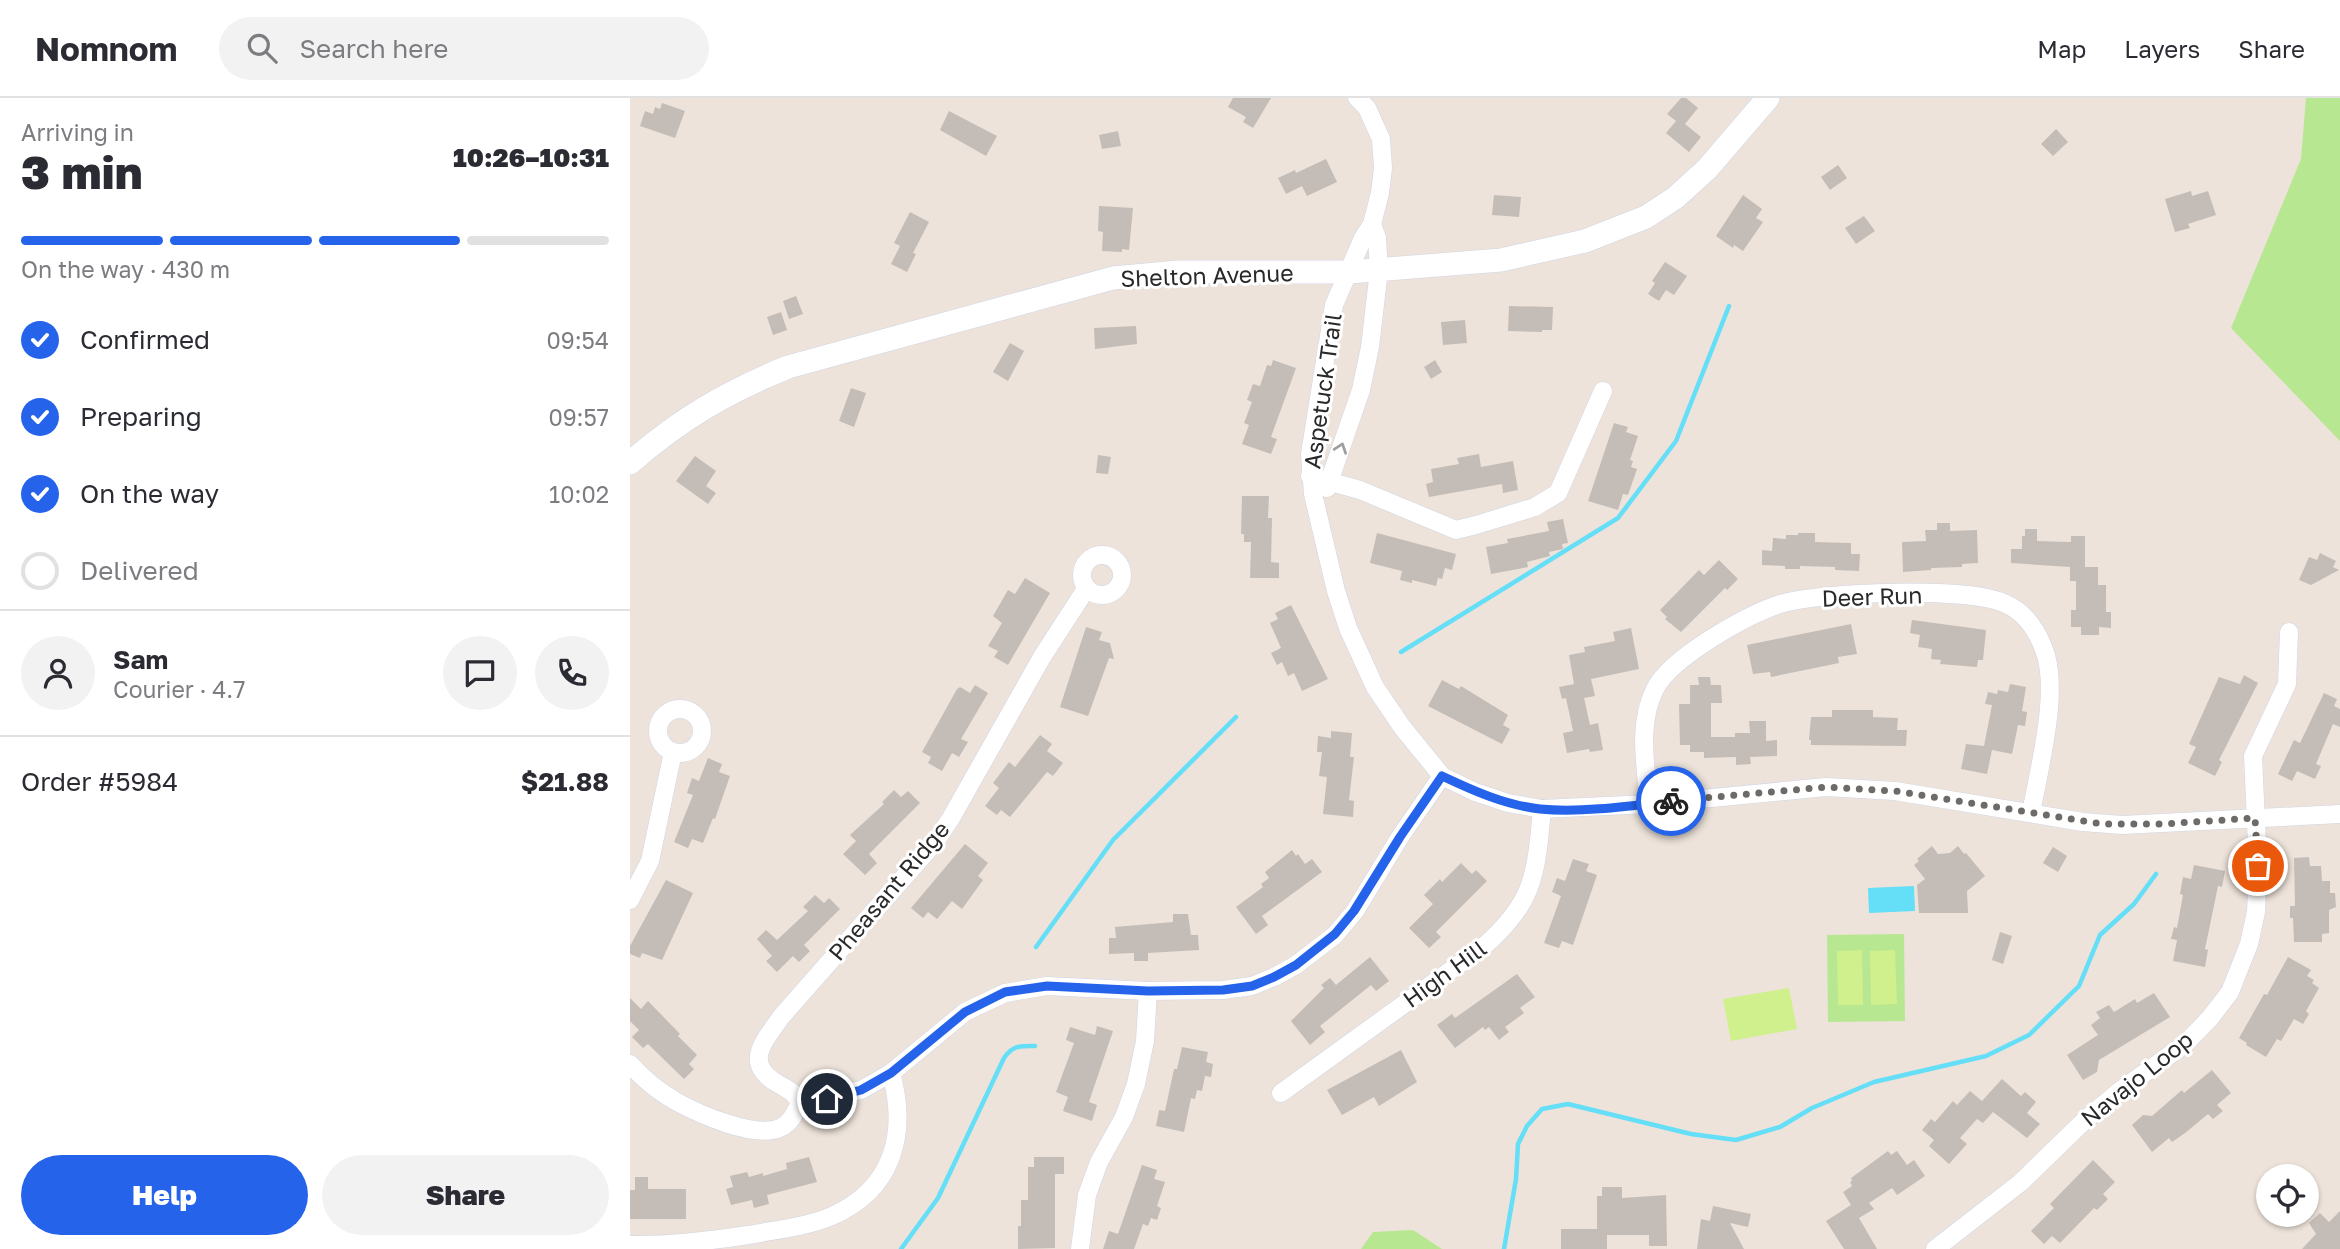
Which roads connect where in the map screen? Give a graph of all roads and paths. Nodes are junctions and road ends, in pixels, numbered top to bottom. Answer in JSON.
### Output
{"nodes":[{"id":1,"x":1357,"y":98,"type":"edge"},
{"id":2,"x":1768,"y":98,"type":"edge"},
{"id":3,"x":1372,"y":223,"type":"junction"},
{"id":4,"x":1379,"y":270,"type":"junction"},
{"id":5,"x":1349,"y":272,"type":"junction"},
{"id":6,"x":1603,"y":391,"type":"dead end"},
{"id":7,"x":630,"y":463,"type":"edge"},
{"id":8,"x":1310,"y":476,"type":"junction"},
{"id":9,"x":1330,"y":480,"type":"junction"},
{"id":10,"x":1317,"y":512,"type":"junction"},
{"id":11,"x":1086,"y":589,"type":"dead end"},
{"id":12,"x":2289,"y":632,"type":"dead end"},
{"id":13,"x":673,"y":752,"type":"dead end"},
{"id":14,"x":1442,"y":776,"type":"junction"},
{"id":15,"x":1650,"y":804,"type":"junction"},
{"id":16,"x":1542,"y":809,"type":"junction"},
{"id":17,"x":2031,"y":813,"type":"junction"},
{"id":18,"x":2340,"y":814,"type":"edge"},
{"id":19,"x":2255,"y":818,"type":"junction"},
{"id":20,"x":630,"y":900,"type":"edge"},
{"id":21,"x":1148,"y":991,"type":"junction"},
{"id":22,"x":630,"y":1064,"type":"edge"},
{"id":23,"x":891,"y":1073,"type":"junction"},
{"id":24,"x":1281,"y":1093,"type":"dead end"},
{"id":25,"x":800,"y":1103,"type":"junction"},
{"id":26,"x":630,"y":1245,"type":"edge"},
{"id":27,"x":1080,"y":1249,"type":"edge"},
{"id":28,"x":1935,"y":1249,"type":"edge"}],
"edges":[{"from":1,"to":3,"type":"street"},
{"from":2,"to":4,"type":"main road","name":"Shelton Avenue"},
{"from":3,"to":4,"type":"street","name":"Aspetuck Trail"},
{"from":3,"to":5,"type":"street","name":"Aspetuck Trail"},
{"from":4,"to":5,"type":"main road","name":"Shelton Avenue"},
{"from":9,"to":4,"type":"street","name":"Aspetuck Trail","one_way":true},
{"from":5,"to":7,"type":"main road","name":"Shelton Avenue"},
{"from":5,"to":8,"type":"street","name":"Aspetuck Trail"},
{"from":6,"to":9,"type":"street"},
{"from":8,"to":9,"type":"street"},
{"from":8,"to":10,"type":"street","name":"Aspetuck Trail"},
{"from":9,"to":10,"type":"street","name":"Aspetuck Trail"},
{"from":10,"to":14,"type":"street","name":"Aspetuck Trail"},
{"from":11,"to":25,"type":"street","name":"Pheasant Ridge"},
{"from":12,"to":19,"type":"street","name":"Navajo Loop"},
{"from":13,"to":20,"type":"street"},
{"from":14,"to":16,"type":"street","name":"Aspetuck Trail"},
{"from":14,"to":21,"type":"street"},
{"from":15,"to":16,"type":"street","name":"Aspetuck Trail"},
{"from":15,"to":17,"type":"street","name":"Aspetuck Trail"},
{"from":15,"to":17,"type":"street","name":"Deer Run"},
{"from":16,"to":24,"type":"street","name":"High Hill"},
{"from":17,"to":19,"type":"street","name":"Aspetuck Trail"},
{"from":18,"to":19,"type":"street","name":"Aspetuck Trail"},
{"from":19,"to":28,"type":"street","name":"Navajo Loop"},
{"from":21,"to":23,"type":"street"},
{"from":21,"to":27,"type":"street"},
{"from":22,"to":25,"type":"street"},
{"from":23,"to":25,"type":"street"},
{"from":23,"to":26,"type":"street"}]}
